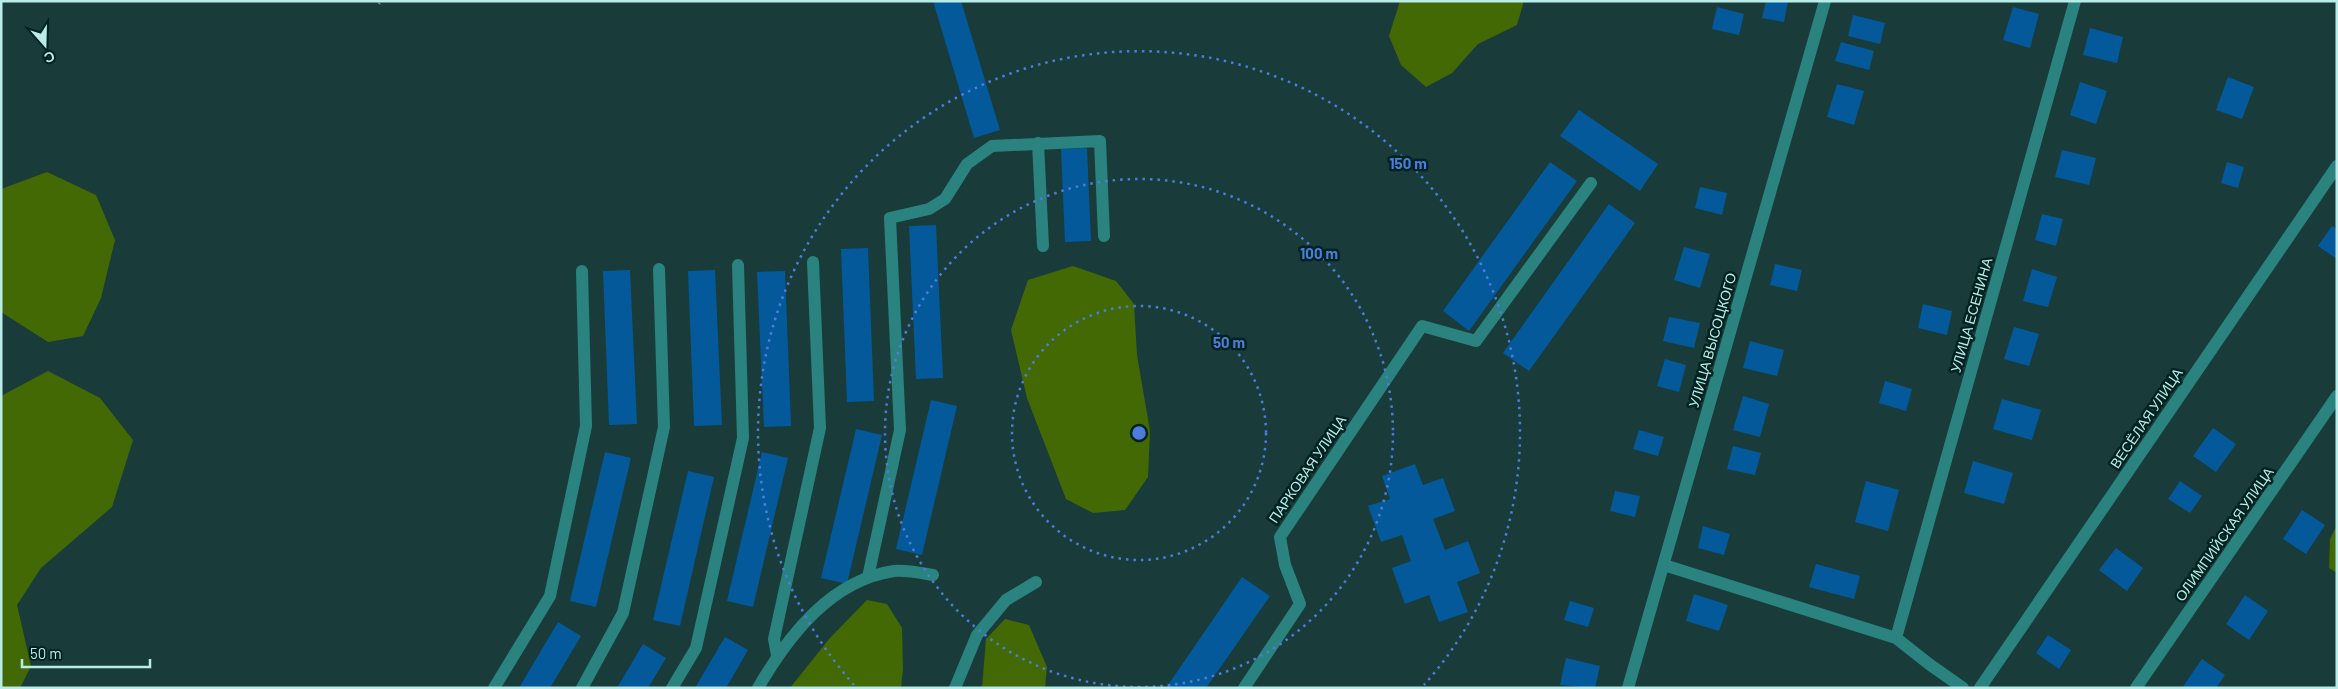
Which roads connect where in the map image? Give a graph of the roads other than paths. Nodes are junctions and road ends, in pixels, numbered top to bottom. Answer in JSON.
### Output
{"nodes":[{"id":1,"x":1825,"y":1,"type":"edge"},
{"id":2,"x":2075,"y":1,"type":"edge"},
{"id":3,"x":1038,"y":143,"type":"junction"},
{"id":4,"x":2337,"y":166,"type":"edge"},
{"id":5,"x":1591,"y":183,"type":"dead end"},
{"id":6,"x":1104,"y":236,"type":"dead end"},
{"id":7,"x":1043,"y":246,"type":"dead end"},
{"id":8,"x":814,"y":262,"type":"dead end"},
{"id":9,"x":738,"y":266,"type":"dead end"},
{"id":10,"x":659,"y":269,"type":"dead end"},
{"id":11,"x":582,"y":271,"type":"dead end"},
{"id":12,"x":2337,"y":396,"type":"edge"},
{"id":13,"x":1664,"y":565,"type":"junction"},
{"id":14,"x":933,"y":575,"type":"dead end"},
{"id":15,"x":868,"y":577,"type":"junction"},
{"id":16,"x":1036,"y":582,"type":"dead end"},
{"id":17,"x":1896,"y":638,"type":"junction"},
{"id":18,"x":777,"y":655,"type":"junction"},
{"id":19,"x":494,"y":688,"type":"edge"},
{"id":20,"x":582,"y":688,"type":"edge"},
{"id":21,"x":672,"y":688,"type":"edge"},
{"id":22,"x":758,"y":688,"type":"edge"},
{"id":23,"x":955,"y":688,"type":"edge"},
{"id":24,"x":1244,"y":688,"type":"edge"},
{"id":25,"x":1628,"y":688,"type":"edge"},
{"id":26,"x":1963,"y":688,"type":"edge"},
{"id":27,"x":1980,"y":688,"type":"edge"},
{"id":28,"x":2136,"y":688,"type":"edge"}],
"edges":[{"from":1,"to":13,"type":"street","name":"УЛИЦА ВЫСОЦКОГО"},
{"from":2,"to":17,"type":"street","name":"УЛИЦА ЕСЕНИНА"},
{"from":3,"to":6,"type":"street"},
{"from":3,"to":7,"type":"street"},
{"from":3,"to":15,"type":"street"},
{"from":4,"to":27,"type":"street","name":"ВЕСЁЛАЯ УЛИЦА"},
{"from":5,"to":24,"type":"street","name":"ПАРКОВАЯ УЛИЦА"},
{"from":8,"to":18,"type":"street"},
{"from":9,"to":21,"type":"street"},
{"from":10,"to":20,"type":"street"},
{"from":11,"to":19,"type":"street"},
{"from":12,"to":28,"type":"street","name":"ОЛИМПИЙСКАЯ УЛИЦА"},
{"from":13,"to":17,"type":"street"},
{"from":13,"to":25,"type":"street","name":"УЛИЦА ВЫСОЦКОГО"},
{"from":14,"to":15,"type":"street"},
{"from":15,"to":18,"type":"street"},
{"from":16,"to":23,"type":"street"},
{"from":17,"to":26,"type":"street"},
{"from":18,"to":22,"type":"street"}]}
